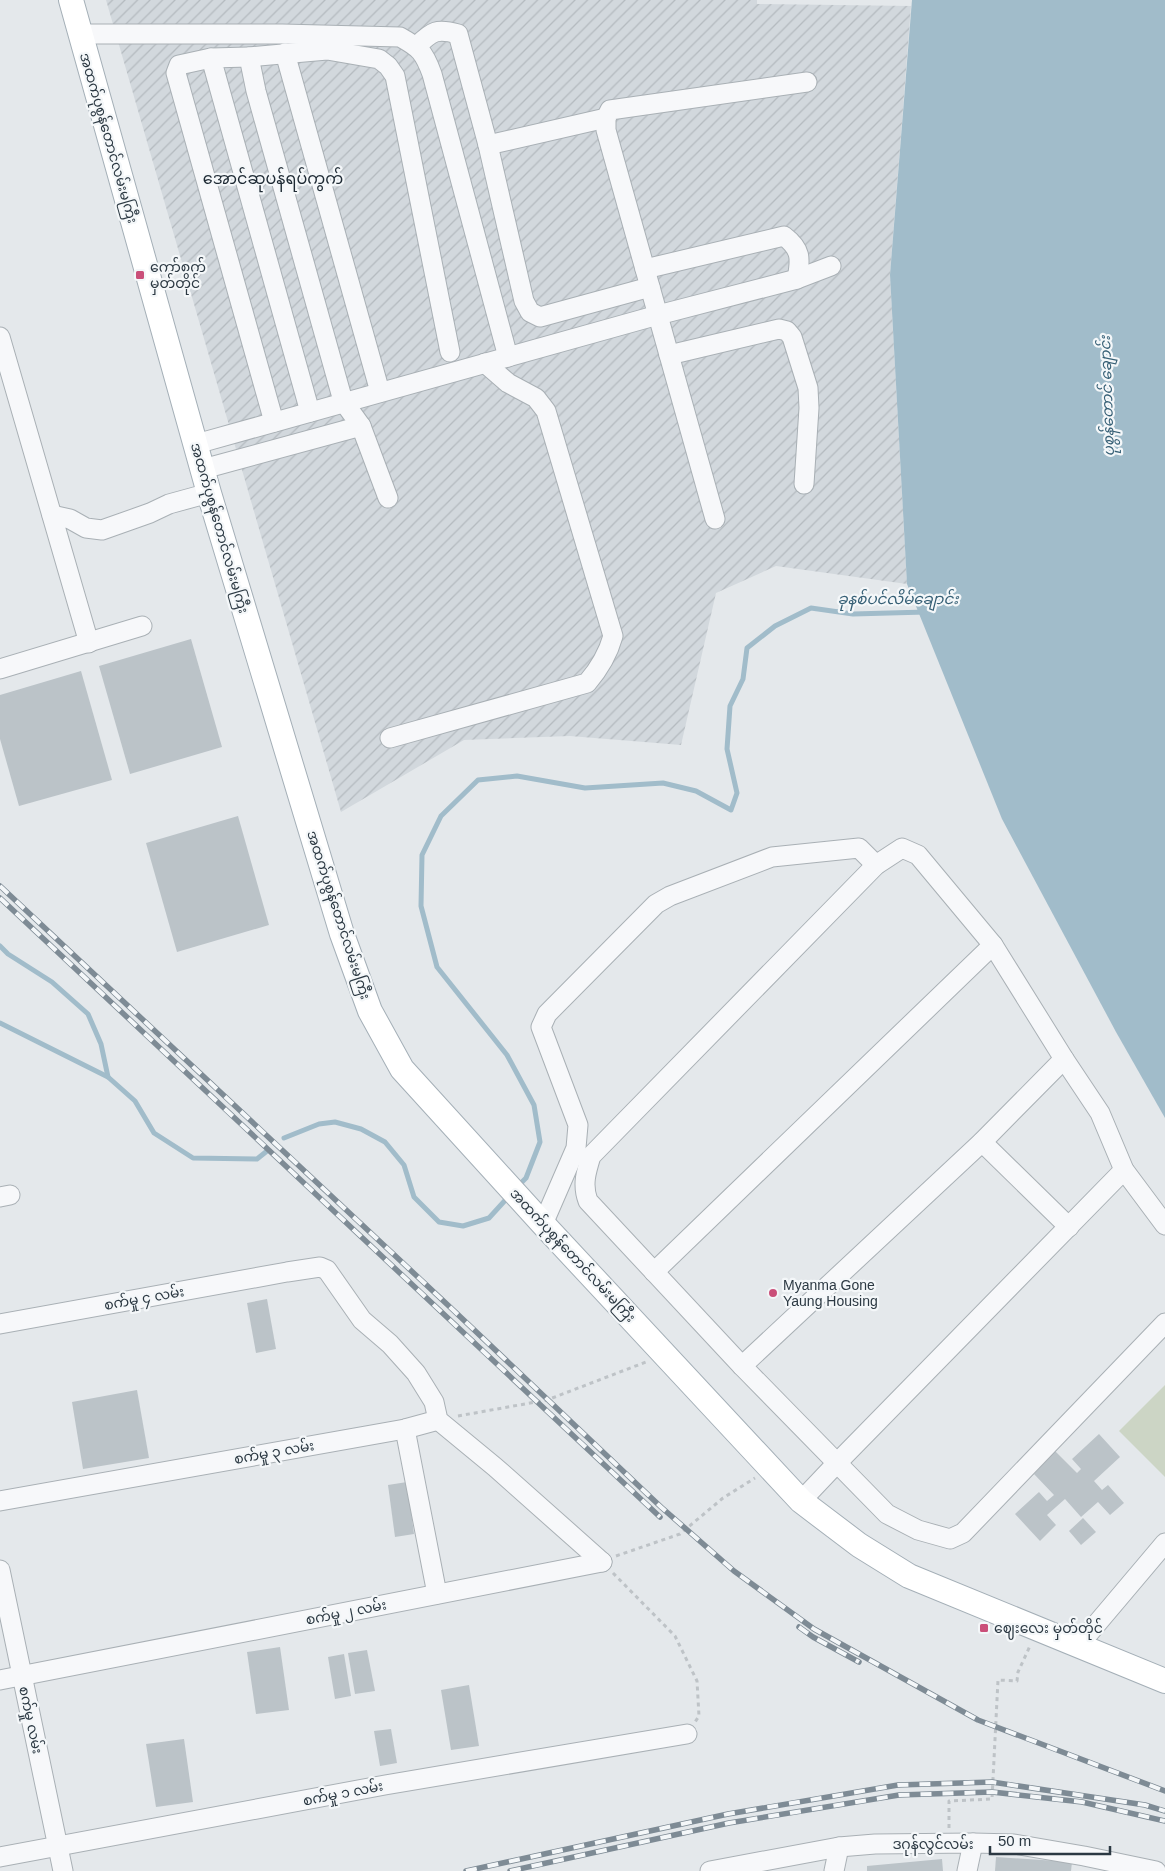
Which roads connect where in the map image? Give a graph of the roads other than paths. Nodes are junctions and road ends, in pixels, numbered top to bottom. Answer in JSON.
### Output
{"nodes":[{"id":1,"x":70,"y":0,"type":"edge"},
{"id":2,"x":80,"y":34,"type":"junction"},
{"id":3,"x":417,"y":46,"type":"junction"},
{"id":4,"x":285,"y":53,"type":"junction"},
{"id":5,"x":249,"y":57,"type":"junction"},
{"id":6,"x":211,"y":58,"type":"junction"},
{"id":7,"x":807,"y":82,"type":"dead end"},
{"id":8,"x":606,"y":118,"type":"junction"},
{"id":9,"x":488,"y":144,"type":"junction"},
{"id":10,"x":831,"y":266,"type":"dead end"},
{"id":11,"x":645,"y":269,"type":"junction"},
{"id":12,"x":797,"y":279,"type":"junction"},
{"id":13,"x":650,"y":288,"type":"junction"},
{"id":14,"x":658,"y":315,"type":"junction"},
{"id":15,"x":0,"y":337,"type":"edge"},
{"id":16,"x":450,"y":352,"type":"dead end"},
{"id":17,"x":669,"y":355,"type":"junction"},
{"id":18,"x":508,"y":357,"type":"junction"},
{"id":19,"x":485,"y":363,"type":"junction"},
{"id":20,"x":380,"y":392,"type":"junction"},
{"id":21,"x":343,"y":402,"type":"junction"},
{"id":22,"x":310,"y":412,"type":"junction"},
{"id":23,"x":274,"y":422,"type":"junction"},
{"id":24,"x":361,"y":426,"type":"junction"},
{"id":25,"x":196,"y":444,"type":"junction"},
{"id":26,"x":203,"y":469,"type":"junction"},
{"id":27,"x":804,"y":484,"type":"dead end"},
{"id":28,"x":209,"y":493,"type":"junction"},
{"id":29,"x":388,"y":498,"type":"dead end"},
{"id":30,"x":52,"y":515,"type":"junction"},
{"id":31,"x":715,"y":519,"type":"dead end"},
{"id":32,"x":142,"y":626,"type":"dead end"},
{"id":33,"x":89,"y":643,"type":"junction"},
{"id":34,"x":0,"y":669,"type":"edge"},
{"id":35,"x":390,"y":738,"type":"dead end"},
{"id":36,"x":876,"y":865,"type":"junction"},
{"id":37,"x":993,"y":945,"type":"junction"},
{"id":38,"x":1064,"y":1059,"type":"junction"},
{"id":39,"x":982,"y":1142,"type":"junction"},
{"id":40,"x":1124,"y":1170,"type":"junction"},
{"id":41,"x":535,"y":1216,"type":"junction"},
{"id":42,"x":1165,"y":1225,"type":"edge"},
{"id":43,"x":1069,"y":1227,"type":"junction"},
{"id":44,"x":654,"y":1272,"type":"junction"},
{"id":45,"x":1165,"y":1323,"type":"edge"},
{"id":46,"x":0,"y":1324,"type":"edge"},
{"id":47,"x":742,"y":1366,"type":"junction"},
{"id":48,"x":438,"y":1420,"type":"junction"},
{"id":49,"x":405,"y":1429,"type":"junction"},
{"id":50,"x":836,"y":1463,"type":"junction"},
{"id":51,"x":0,"y":1501,"type":"edge"},
{"id":52,"x":801,"y":1501,"type":"junction"},
{"id":53,"x":1165,"y":1543,"type":"edge"},
{"id":54,"x":0,"y":1570,"type":"edge"},
{"id":55,"x":437,"y":1594,"type":"junction"},
{"id":56,"x":1078,"y":1646,"type":"junction"},
{"id":57,"x":21,"y":1676,"type":"junction"},
{"id":58,"x":0,"y":1680,"type":"edge"},
{"id":59,"x":1165,"y":1681,"type":"edge"},
{"id":60,"x":687,"y":1734,"type":"road end"},
{"id":61,"x":973,"y":1843,"type":"junction"},
{"id":62,"x":58,"y":1846,"type":"junction"},
{"id":63,"x":840,"y":1847,"type":"junction"},
{"id":64,"x":0,"y":1857,"type":"edge"},
{"id":65,"x":1083,"y":1863,"type":"edge"},
{"id":66,"x":63,"y":1871,"type":"edge"},
{"id":67,"x":711,"y":1871,"type":"edge"},
{"id":68,"x":834,"y":1871,"type":"edge"},
{"id":69,"x":967,"y":1871,"type":"edge"},
{"id":70,"x":1156,"y":1871,"type":"edge"}],
"edges":[{"from":1,"to":2,"type":"main road","name":"အထက်ပုစွန်တောင်လမ်းမကြီး"},
{"from":2,"to":3,"type":"street"},
{"from":2,"to":25,"type":"main road","name":"အထက်ပုစွန်တောင်လမ်းမကြီး"},
{"from":3,"to":9,"type":"street"},
{"from":3,"to":18,"type":"street"},
{"from":4,"to":5,"type":"street"},
{"from":4,"to":16,"type":"street"},
{"from":4,"to":20,"type":"street"},
{"from":5,"to":6,"type":"street"},
{"from":5,"to":21,"type":"street"},
{"from":6,"to":22,"type":"street"},
{"from":6,"to":23,"type":"street"},
{"from":7,"to":8,"type":"street"},
{"from":8,"to":9,"type":"street"},
{"from":8,"to":11,"type":"street"},
{"from":9,"to":13,"type":"street"},
{"from":10,"to":12,"type":"street"},
{"from":11,"to":12,"type":"street"},
{"from":11,"to":13,"type":"street"},
{"from":12,"to":14,"type":"street"},
{"from":13,"to":14,"type":"street"},
{"from":14,"to":17,"type":"street"},
{"from":14,"to":18,"type":"street"},
{"from":15,"to":30,"type":"street"},
{"from":17,"to":27,"type":"street"},
{"from":17,"to":31,"type":"street"},
{"from":18,"to":19,"type":"street"},
{"from":19,"to":20,"type":"street"},
{"from":19,"to":35,"type":"street"},
{"from":20,"to":21,"type":"street"},
{"from":21,"to":22,"type":"street"},
{"from":21,"to":24,"type":"street"},
{"from":22,"to":23,"type":"street"},
{"from":23,"to":25,"type":"street"},
{"from":24,"to":26,"type":"street"},
{"from":24,"to":29,"type":"street"},
{"from":25,"to":26,"type":"main road","name":"အထက်ပုစွန်တောင်လမ်းမကြီး"},
{"from":26,"to":28,"type":"main road","name":"အထက်ပုစွန်တောင်လမ်းမကြီး"},
{"from":28,"to":30,"type":"street"},
{"from":28,"to":41,"type":"main road","name":"အထက်ပုစွန်တောင်လမ်းမကြီး"},
{"from":30,"to":33,"type":"street"},
{"from":32,"to":33,"type":"street"},
{"from":33,"to":34,"type":"street"},
{"from":36,"to":37,"type":"street"},
{"from":36,"to":41,"type":"street"},
{"from":36,"to":44,"type":"street"},
{"from":37,"to":38,"type":"street"},
{"from":37,"to":44,"type":"street"},
{"from":38,"to":39,"type":"street"},
{"from":38,"to":40,"type":"street"},
{"from":39,"to":43,"type":"street"},
{"from":39,"to":47,"type":"street"},
{"from":40,"to":42,"type":"street"},
{"from":40,"to":43,"type":"street"},
{"from":41,"to":52,"type":"main road","name":"အထက်ပုစွန်တောင်လမ်းမကြီး"},
{"from":43,"to":50,"type":"street"},
{"from":44,"to":47,"type":"street"},
{"from":45,"to":50,"type":"street"},
{"from":46,"to":48,"type":"street","name":"စက်မှု ၄ လမ်း"},
{"from":47,"to":50,"type":"street"},
{"from":48,"to":49,"type":"street","name":"စက်မှု ၃ လမ်း"},
{"from":48,"to":55,"type":"street","name":"စက်မှု ၂ လမ်း"},
{"from":49,"to":51,"type":"street","name":"စက်မှု ၃ လမ်း"},
{"from":49,"to":55,"type":"street"},
{"from":50,"to":52,"type":"street"},
{"from":52,"to":56,"type":"main road","name":"အထက်ပုစွန်တောင်လမ်းမကြီး"},
{"from":53,"to":56,"type":"street"},
{"from":54,"to":57,"type":"street","name":"စက်မှု လမ်း"},
{"from":55,"to":57,"type":"street","name":"စက်မှု ၂ လမ်း"},
{"from":56,"to":59,"type":"main road","name":"အထက်ပုစွန်တောင်လမ်းမကြီး"},
{"from":57,"to":58,"type":"street","name":"စက်မှု ၂ လမ်း"},
{"from":57,"to":62,"type":"street","name":"စက်မှု လမ်း"},
{"from":60,"to":62,"type":"street","name":"စက်မှု ၁ လမ်း"},
{"from":61,"to":63,"type":"street","name":"ဒဂုန်လွင်လမ်း"},
{"from":61,"to":65,"type":"street","name":"ဒဂုန်လွင်လမ်း"},
{"from":61,"to":69,"type":"street"},
{"from":62,"to":64,"type":"street","name":"စက်မှု ၁ လမ်း"},
{"from":62,"to":66,"type":"street","name":"စက်မှု လမ်း"},
{"from":63,"to":67,"type":"street","name":"ဒဂုန်လွင်လမ်း"},
{"from":63,"to":68,"type":"street"},
{"from":65,"to":70,"type":"street","name":"ဒဂုန်လွင်လမ်း"}]}
